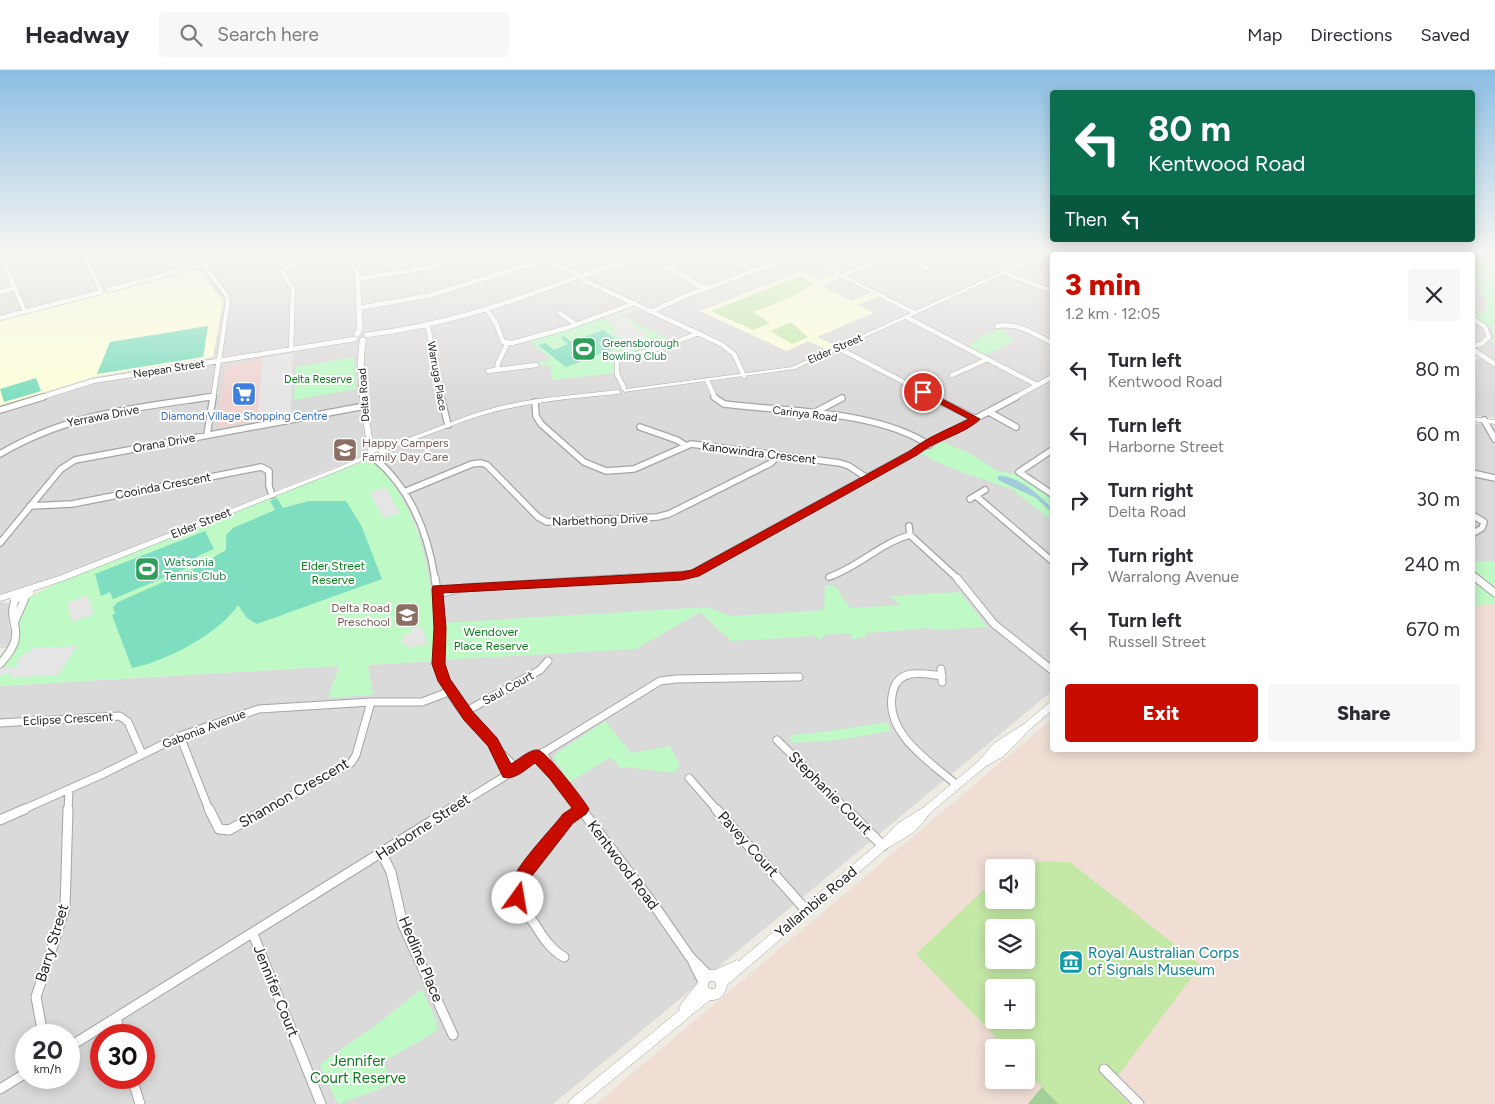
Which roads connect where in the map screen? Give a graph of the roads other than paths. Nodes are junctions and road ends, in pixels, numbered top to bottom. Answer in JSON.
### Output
{"nodes":[{"id":1,"x":21,"y":303,"type":"edge"},
{"id":2,"x":57,"y":303,"type":"edge"},
{"id":3,"x":228,"y":303,"type":"edge"},
{"id":4,"x":293,"y":303,"type":"edge"},
{"id":5,"x":358,"y":303,"type":"edge"},
{"id":6,"x":385,"y":303,"type":"edge"},
{"id":7,"x":501,"y":303,"type":"edge"},
{"id":8,"x":635,"y":303,"type":"joint"},
{"id":9,"x":671,"y":303,"type":"edge"},
{"id":10,"x":897,"y":303,"type":"edge"},
{"id":11,"x":937,"y":303,"type":"edge"},
{"id":12,"x":358,"y":308,"type":"junction"},
{"id":13,"x":484,"y":309,"type":"junction"},
{"id":14,"x":653,"y":311,"type":"junction"},
{"id":15,"x":25,"y":312,"type":"junction"},
{"id":16,"x":916,"y":313,"type":"junction"},
{"id":17,"x":560,"y":314,"type":"dead end"},
{"id":18,"x":906,"y":317,"type":"junction"},
{"id":19,"x":0,"y":318,"type":"edge"},
{"id":20,"x":1475,"y":320,"type":"edge"},
{"id":21,"x":575,"y":324,"type":"junction"},
{"id":22,"x":428,"y":326,"type":"junction"},
{"id":23,"x":997,"y":326,"type":"dead end"},
{"id":24,"x":699,"y":333,"type":"junction"},
{"id":25,"x":360,"y":337,"type":"junction"},
{"id":26,"x":1050,"y":342,"type":"edge"},
{"id":27,"x":507,"y":344,"type":"junction"},
{"id":28,"x":1475,"y":347,"type":"edge"},
{"id":29,"x":291,"y":348,"type":"junction"},
{"id":30,"x":838,"y":348,"type":"junction"},
{"id":31,"x":1475,"y":350,"type":"edge"},
{"id":32,"x":1483,"y":356,"type":"junction"},
{"id":33,"x":1475,"y":357,"type":"edge"},
{"id":34,"x":988,"y":359,"type":"junction"},
{"id":35,"x":219,"y":360,"type":"junction"},
{"id":36,"x":537,"y":364,"type":"dead end"},
{"id":37,"x":1495,"y":364,"type":"edge"},
{"id":38,"x":497,"y":370,"type":"junction"},
{"id":39,"x":488,"y":371,"type":"dead end"},
{"id":40,"x":952,"y":375,"type":"dead end"},
{"id":41,"x":744,"y":376,"type":"junction"},
{"id":42,"x":1050,"y":378,"type":"edge"},
{"id":43,"x":707,"y":380,"type":"junction"},
{"id":44,"x":1038,"y":385,"type":"junction"},
{"id":45,"x":622,"y":390,"type":"junction"},
{"id":46,"x":213,"y":396,"type":"junction"},
{"id":47,"x":842,"y":398,"type":"dead end"},
{"id":48,"x":535,"y":402,"type":"junction"},
{"id":49,"x":365,"y":406,"type":"junction"},
{"id":50,"x":0,"y":410,"type":"edge"},
{"id":51,"x":989,"y":412,"type":"junction"},
{"id":52,"x":810,"y":414,"type":"junction"},
{"id":53,"x":976,"y":419,"type":"junction"},
{"id":54,"x":1475,"y":419,"type":"edge"},
{"id":55,"x":1484,"y":420,"type":"junction"},
{"id":56,"x":1495,"y":422,"type":"edge"},
{"id":57,"x":448,"y":425,"type":"junction"},
{"id":58,"x":640,"y":427,"type":"dead end"},
{"id":59,"x":1016,"y":427,"type":"dead end"},
{"id":60,"x":207,"y":435,"type":"junction"},
{"id":61,"x":1495,"y":439,"type":"edge"},
{"id":62,"x":370,"y":443,"type":"junction"},
{"id":63,"x":927,"y":443,"type":"junction"},
{"id":64,"x":686,"y":445,"type":"junction"},
{"id":65,"x":1050,"y":451,"type":"edge"},
{"id":66,"x":381,"y":452,"type":"junction"},
{"id":67,"x":0,"y":454,"type":"edge"},
{"id":68,"x":778,"y":455,"type":"junction"},
{"id":69,"x":371,"y":456,"type":"junction"},
{"id":70,"x":384,"y":465,"type":"junction"},
{"id":71,"x":1475,"y":474,"type":"edge"},
{"id":72,"x":867,"y":478,"type":"junction"},
{"id":73,"x":1495,"y":478,"type":"edge"},
{"id":74,"x":985,"y":490,"type":"dead end"},
{"id":75,"x":404,"y":492,"type":"junction"},
{"id":76,"x":1050,"y":493,"type":"edge"},
{"id":77,"x":272,"y":495,"type":"junction"},
{"id":78,"x":973,"y":498,"type":"joint"},
{"id":79,"x":30,"y":506,"type":"junction"},
{"id":80,"x":1475,"y":517,"type":"edge"},
{"id":81,"x":909,"y":526,"type":"dead end"},
{"id":82,"x":1475,"y":532,"type":"edge"},
{"id":83,"x":910,"y":535,"type":"junction"},
{"id":84,"x":0,"y":543,"type":"edge"},
{"id":85,"x":1050,"y":559,"type":"edge"},
{"id":86,"x":1475,"y":576,"type":"edge"},
{"id":87,"x":829,"y":577,"type":"dead end"},
{"id":88,"x":438,"y":592,"type":"junction"},
{"id":89,"x":1495,"y":593,"type":"edge"},
{"id":90,"x":27,"y":594,"type":"junction"},
{"id":91,"x":15,"y":598,"type":"junction"},
{"id":92,"x":0,"y":599,"type":"edge"},
{"id":93,"x":14,"y":623,"type":"junction"},
{"id":94,"x":548,"y":661,"type":"dead end"},
{"id":95,"x":0,"y":664,"type":"edge"},
{"id":96,"x":1050,"y":667,"type":"edge"},
{"id":97,"x":942,"y":675,"type":"dead end"},
{"id":98,"x":799,"y":677,"type":"dead end"},
{"id":99,"x":451,"y":691,"type":"junction"},
{"id":100,"x":371,"y":702,"type":"junction"},
{"id":101,"x":1050,"y":707,"type":"edge"},
{"id":102,"x":465,"y":712,"type":"junction"},
{"id":103,"x":0,"y":723,"type":"edge"},
{"id":104,"x":180,"y":736,"type":"junction"},
{"id":105,"x":777,"y":740,"type":"dead end"},
{"id":106,"x":142,"y":754,"type":"junction"},
{"id":107,"x":540,"y":754,"type":"junction"},
{"id":108,"x":512,"y":770,"type":"junction"},
{"id":109,"x":689,"y":778,"type":"dead end"},
{"id":110,"x":957,"y":785,"type":"junction"},
{"id":111,"x":69,"y":790,"type":"junction"},
{"id":112,"x":581,"y":809,"type":"junction"},
{"id":113,"x":0,"y":820,"type":"edge"},
{"id":114,"x":883,"y":846,"type":"junction"},
{"id":115,"x":382,"y":854,"type":"junction"},
{"id":116,"x":806,"y":910,"type":"junction"},
{"id":117,"x":253,"y":934,"type":"junction"},
{"id":118,"x":564,"y":957,"type":"dead end"},
{"id":119,"x":710,"y":983,"type":"junction"},
{"id":120,"x":116,"y":1018,"type":"junction"},
{"id":121,"x":41,"y":1024,"type":"edge"},
{"id":122,"x":118,"y":1024,"type":"edge"},
{"id":123,"x":454,"y":1035,"type":"dead end"},
{"id":124,"x":80,"y":1040,"type":"edge"},
{"id":125,"x":1104,"y":1070,"type":"dead end"},
{"id":126,"x":15,"y":1080,"type":"edge"},
{"id":127,"x":0,"y":1089,"type":"edge"},
{"id":128,"x":135,"y":1089,"type":"edge"},
{"id":129,"x":140,"y":1104,"type":"edge"},
{"id":130,"x":321,"y":1104,"type":"edge"},
{"id":131,"x":574,"y":1104,"type":"edge"},
{"id":132,"x":1140,"y":1104,"type":"edge"}],
"edges":[{"from":1,"to":15,"type":"street"},
{"from":2,"to":15,"type":"street"},
{"from":3,"to":35,"type":"street"},
{"from":4,"to":29,"type":"street"},
{"from":5,"to":12,"type":"street"},
{"from":6,"to":12,"type":"street"},
{"from":7,"to":13,"type":"street","name":"Nepean Street"},
{"from":8,"to":14,"type":"street"},
{"from":8,"to":21,"type":"street"},
{"from":9,"to":14,"type":"street"},
{"from":10,"to":16,"type":"street"},
{"from":11,"to":16,"type":"street","name":"Elder Street"},
{"from":12,"to":25,"type":"street"},
{"from":13,"to":22,"type":"street","name":"Nepean Street"},
{"from":13,"to":27,"type":"street"},
{"from":14,"to":24,"type":"street"},
{"from":15,"to":19,"type":"street"},
{"from":16,"to":18,"type":"street","name":"Elder Street"},
{"from":17,"to":21,"type":"street"},
{"from":18,"to":30,"type":"street","name":"Elder Street"},
{"from":18,"to":34,"type":"street"},
{"from":20,"to":28,"type":"street"},
{"from":21,"to":27,"type":"street"},
{"from":22,"to":25,"type":"street","name":"Nepean Street"},
{"from":22,"to":57,"type":"street","name":"Warruga Place"},
{"from":23,"to":26,"type":"street"},
{"from":24,"to":41,"type":"street"},
{"from":24,"to":45,"type":"street"},
{"from":25,"to":29,"type":"street","name":"Nepean Street"},
{"from":25,"to":49,"type":"street","name":"Delta Road"},
{"from":27,"to":38,"type":"street"},
{"from":29,"to":35,"type":"street","name":"Nepean Street"},
{"from":30,"to":41,"type":"street","name":"Elder Street"},
{"from":30,"to":53,"type":"street"},
{"from":31,"to":32,"type":"street"},
{"from":32,"to":33,"type":"street"},
{"from":32,"to":37,"type":"street"},
{"from":34,"to":40,"type":"street"},
{"from":34,"to":44,"type":"street"},
{"from":35,"to":46,"type":"street"},
{"from":35,"to":50,"type":"street","name":"Nepean Street"},
{"from":36,"to":38,"type":"street"},
{"from":38,"to":39,"type":"street"},
{"from":41,"to":43,"type":"street","name":"Elder Street"},
{"from":42,"to":44,"type":"street"},
{"from":43,"to":45,"type":"street","name":"Elder Street"},
{"from":43,"to":52,"type":"street","name":"Carinya Road"},
{"from":44,"to":51,"type":"street"},
{"from":45,"to":48,"type":"street","name":"Elder Street"},
{"from":46,"to":60,"type":"street"},
{"from":46,"to":67,"type":"street","name":"Yerrawa Drive"},
{"from":47,"to":52,"type":"street"},
{"from":48,"to":57,"type":"street","name":"Elder Street"},
{"from":48,"to":64,"type":"street","name":"Kanowindra Crescent"},
{"from":49,"to":60,"type":"street","name":"Orana Drive"},
{"from":49,"to":62,"type":"street","name":"Delta Road"},
{"from":51,"to":53,"type":"street"},
{"from":51,"to":59,"type":"street"},
{"from":52,"to":63,"type":"street","name":"Carinya Road"},
{"from":53,"to":63,"type":"street"},
{"from":54,"to":55,"type":"street"},
{"from":55,"to":56,"type":"street"},
{"from":55,"to":61,"type":"street"},
{"from":57,"to":66,"type":"street","name":"Elder Street"},
{"from":58,"to":64,"type":"street"},
{"from":60,"to":79,"type":"street","name":"Orana Drive"},
{"from":62,"to":66,"type":"street"},
{"from":62,"to":69,"type":"street","name":"Delta Road"},
{"from":63,"to":72,"type":"street"},
{"from":64,"to":68,"type":"street","name":"Kanowindra Crescent"},
{"from":65,"to":76,"type":"street"},
{"from":66,"to":69,"type":"street","name":"Elder Street"},
{"from":66,"to":70,"type":"street"},
{"from":68,"to":72,"type":"street","name":"Kanowindra Crescent"},
{"from":68,"to":75,"type":"street","name":"Narbethong Drive"},
{"from":69,"to":70,"type":"street"},
{"from":69,"to":77,"type":"street","name":"Elder Street"},
{"from":70,"to":75,"type":"street"},
{"from":71,"to":73,"type":"street"},
{"from":72,"to":88,"type":"street"},
{"from":74,"to":78,"type":"street"},
{"from":75,"to":88,"type":"street"},
{"from":77,"to":79,"type":"street","name":"Cooinda Crescent"},
{"from":77,"to":90,"type":"street","name":"Elder Street"},
{"from":78,"to":85,"type":"street"},
{"from":79,"to":84,"type":"street","name":"Orana Drive"},
{"from":80,"to":82,"type":"street"},
{"from":81,"to":83,"type":"street"},
{"from":83,"to":87,"type":"street"},
{"from":83,"to":96,"type":"street"},
{"from":86,"to":89,"type":"street"},
{"from":88,"to":99,"type":"street"},
{"from":90,"to":91,"type":"street","name":"Elder Street"},
{"from":90,"to":93,"type":"street"},
{"from":91,"to":92,"type":"street"},
{"from":91,"to":93,"type":"street"},
{"from":93,"to":95,"type":"street"},
{"from":94,"to":102,"type":"street","name":"Saul Court"},
{"from":97,"to":110,"type":"street"},
{"from":98,"to":107,"type":"street","name":"Harborne Street"},
{"from":99,"to":100,"type":"street","name":"Gabonia Avenue"},
{"from":99,"to":102,"type":"street"},
{"from":100,"to":104,"type":"street","name":"Gabonia Avenue"},
{"from":100,"to":104,"type":"street","name":"Shannon Crescent"},
{"from":101,"to":110,"type":"street","name":"Yallambie Road"},
{"from":102,"to":108,"type":"street"},
{"from":103,"to":106,"type":"street","name":"Eclipse Crescent"},
{"from":104,"to":106,"type":"street","name":"Gabonia Avenue"},
{"from":105,"to":114,"type":"street","name":"Stephanie Court"},
{"from":106,"to":111,"type":"street","name":"Gabonia Avenue"},
{"from":107,"to":108,"type":"street","name":"Harborne Street"},
{"from":107,"to":112,"type":"street","name":"Kentwood Road"},
{"from":108,"to":115,"type":"street","name":"Harborne Street"},
{"from":109,"to":116,"type":"street","name":"Pavey Court"},
{"from":110,"to":114,"type":"street","name":"Yallambie Road"},
{"from":111,"to":113,"type":"street","name":"Gabonia Avenue"},
{"from":111,"to":121,"type":"street","name":"Barry Street"},
{"from":112,"to":118,"type":"street"},
{"from":112,"to":119,"type":"street","name":"Kentwood Road"},
{"from":114,"to":116,"type":"street","name":"Yallambie Road"},
{"from":115,"to":117,"type":"street","name":"Harborne Street"},
{"from":115,"to":123,"type":"street","name":"Hedline Place"},
{"from":116,"to":119,"type":"street","name":"Yallambie Road"},
{"from":117,"to":120,"type":"street","name":"Harborne Street"},
{"from":117,"to":130,"type":"street","name":"Jennifer Court"},
{"from":119,"to":131,"type":"street","name":"Yallambie Road"},
{"from":120,"to":122,"type":"street"},
{"from":120,"to":124,"type":"street","name":"Harborne Street"},
{"from":125,"to":132,"type":"street"},
{"from":126,"to":127,"type":"street"},
{"from":128,"to":129,"type":"street"}]}
